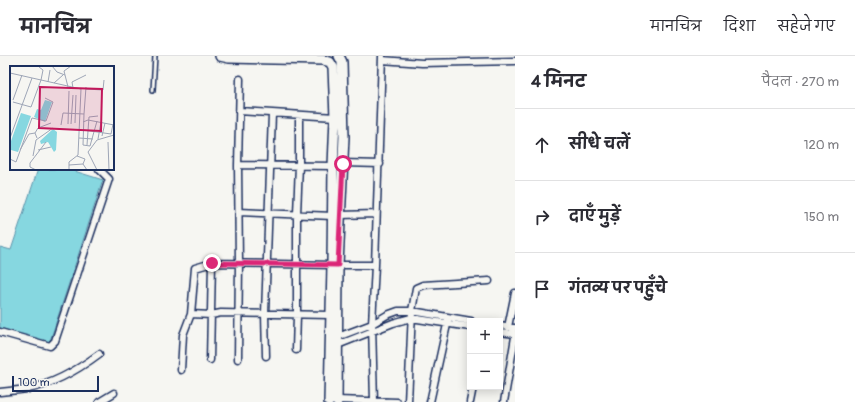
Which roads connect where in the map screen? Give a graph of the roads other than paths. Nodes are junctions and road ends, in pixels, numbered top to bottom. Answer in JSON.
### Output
{"nodes":[{"id":1,"x":155,"y":56,"type":"edge"},
{"id":2,"x":220,"y":56,"type":"edge"},
{"id":3,"x":339,"y":56,"type":"edge"},
{"id":4,"x":272,"y":58,"type":"edge"},
{"id":5,"x":382,"y":58,"type":"edge"},
{"id":6,"x":500,"y":58,"type":"edge"},
{"id":7,"x":468,"y":59,"type":"edge"},
{"id":8,"x":515,"y":61,"type":"edge"},
{"id":9,"x":240,"y":79,"type":"dead end"},
{"id":10,"x":153,"y":90,"type":"dead end"},
{"id":11,"x":239,"y":111,"type":"junction"},
{"id":12,"x":272,"y":114,"type":"junction"},
{"id":13,"x":299,"y":115,"type":"junction"},
{"id":14,"x":335,"y":117,"type":"junction"},
{"id":15,"x":343,"y":164,"type":"junction"},
{"id":16,"x":380,"y":164,"type":"junction"},
{"id":17,"x":238,"y":165,"type":"junction"},
{"id":18,"x":299,"y":165,"type":"junction"},
{"id":19,"x":270,"y":166,"type":"junction"},
{"id":20,"x":333,"y":166,"type":"junction"},
{"id":21,"x":100,"y":170,"type":"edge"},
{"id":22,"x":239,"y":212,"type":"junction"},
{"id":23,"x":269,"y":214,"type":"junction"},
{"id":24,"x":297,"y":214,"type":"junction"},
{"id":25,"x":376,"y":214,"type":"junction"},
{"id":26,"x":337,"y":215,"type":"junction"},
{"id":27,"x":212,"y":263,"type":"junction"},
{"id":28,"x":239,"y":263,"type":"junction"},
{"id":29,"x":267,"y":264,"type":"junction"},
{"id":30,"x":297,"y":264,"type":"junction"},
{"id":31,"x":335,"y":265,"type":"junction"},
{"id":32,"x":375,"y":265,"type":"junction"},
{"id":33,"x":489,"y":281,"type":"dead end"},
{"id":34,"x":515,"y":293,"type":"edge"},
{"id":35,"x":412,"y":311,"type":"junction"},
{"id":36,"x":238,"y":313,"type":"junction"},
{"id":37,"x":191,"y":314,"type":"junction"},
{"id":38,"x":265,"y":314,"type":"junction"},
{"id":39,"x":211,"y":315,"type":"junction"},
{"id":40,"x":297,"y":315,"type":"junction"},
{"id":41,"x":330,"y":315,"type":"junction"},
{"id":42,"x":411,"y":318,"type":"junction"},
{"id":43,"x":446,"y":319,"type":"junction"},
{"id":44,"x":467,"y":321,"type":"edge"},
{"id":45,"x":372,"y":324,"type":"junction"},
{"id":46,"x":467,"y":326,"type":"edge"},
{"id":47,"x":503,"y":326,"type":"edge"},
{"id":48,"x":508,"y":327,"type":"junction"},
{"id":49,"x":515,"y":328,"type":"edge"},
{"id":50,"x":372,"y":331,"type":"junction"},
{"id":51,"x":0,"y":332,"type":"edge"},
{"id":52,"x":503,"y":332,"type":"edge"},
{"id":53,"x":515,"y":334,"type":"edge"},
{"id":54,"x":515,"y":337,"type":"edge"},
{"id":55,"x":334,"y":342,"type":"junction"},
{"id":56,"x":296,"y":350,"type":"dead end"},
{"id":57,"x":99,"y":354,"type":"dead end"},
{"id":58,"x":266,"y":356,"type":"dead end"},
{"id":59,"x":238,"y":359,"type":"dead end"},
{"id":60,"x":210,"y":360,"type":"dead end"},
{"id":61,"x":181,"y":370,"type":"dead end"},
{"id":62,"x":472,"y":390,"type":"edge"},
{"id":63,"x":0,"y":392,"type":"edge"},
{"id":64,"x":114,"y":393,"type":"dead end"},
{"id":65,"x":334,"y":401,"type":"edge"},
{"id":66,"x":374,"y":401,"type":"edge"},
{"id":67,"x":98,"y":402,"type":"edge"},
{"id":68,"x":396,"y":402,"type":"edge"},
{"id":69,"x":408,"y":402,"type":"edge"},
{"id":70,"x":430,"y":402,"type":"edge"},
{"id":71,"x":470,"y":402,"type":"edge"},
{"id":72,"x":504,"y":402,"type":"edge"}],
"edges":[{"from":1,"to":10,"type":"lane"},
{"from":2,"to":4,"type":"street"},
{"from":3,"to":15,"type":"street"},
{"from":4,"to":14,"type":"street"},
{"from":5,"to":7,"type":"street"},
{"from":5,"to":16,"type":"street"},
{"from":6,"to":7,"type":"street"},
{"from":6,"to":8,"type":"street"},
{"from":9,"to":11,"type":"street"},
{"from":11,"to":12,"type":"street"},
{"from":11,"to":17,"type":"street"},
{"from":12,"to":13,"type":"street"},
{"from":12,"to":19,"type":"street"},
{"from":13,"to":14,"type":"street"},
{"from":13,"to":18,"type":"street"},
{"from":14,"to":20,"type":"street"},
{"from":15,"to":16,"type":"street"},
{"from":15,"to":26,"type":"street"},
{"from":16,"to":25,"type":"street"},
{"from":17,"to":19,"type":"street"},
{"from":17,"to":22,"type":"street"},
{"from":18,"to":19,"type":"street"},
{"from":18,"to":20,"type":"street"},
{"from":18,"to":24,"type":"street"},
{"from":19,"to":23,"type":"street"},
{"from":20,"to":26,"type":"street"},
{"from":21,"to":51,"type":"street"},
{"from":22,"to":23,"type":"street"},
{"from":22,"to":28,"type":"street"},
{"from":23,"to":24,"type":"street"},
{"from":23,"to":29,"type":"street"},
{"from":24,"to":26,"type":"street"},
{"from":24,"to":30,"type":"street"},
{"from":25,"to":26,"type":"street"},
{"from":25,"to":32,"type":"street"},
{"from":26,"to":31,"type":"street"},
{"from":27,"to":28,"type":"street"},
{"from":27,"to":37,"type":"street"},
{"from":27,"to":39,"type":"street"},
{"from":28,"to":29,"type":"street"},
{"from":28,"to":36,"type":"street"},
{"from":29,"to":30,"type":"street"},
{"from":29,"to":38,"type":"street"},
{"from":30,"to":31,"type":"street"},
{"from":30,"to":40,"type":"street"},
{"from":31,"to":32,"type":"street"},
{"from":31,"to":41,"type":"street"},
{"from":31,"to":55,"type":"street"},
{"from":32,"to":45,"type":"street"},
{"from":33,"to":35,"type":"street"},
{"from":34,"to":48,"type":"street"},
{"from":35,"to":42,"type":"street"},
{"from":35,"to":43,"type":"street"},
{"from":35,"to":45,"type":"street"},
{"from":36,"to":38,"type":"street"},
{"from":36,"to":39,"type":"street"},
{"from":36,"to":59,"type":"street"},
{"from":37,"to":39,"type":"street"},
{"from":37,"to":61,"type":"street"},
{"from":38,"to":40,"type":"street"},
{"from":38,"to":58,"type":"street"},
{"from":39,"to":60,"type":"street"},
{"from":40,"to":41,"type":"street"},
{"from":40,"to":56,"type":"street"},
{"from":41,"to":55,"type":"street"},
{"from":42,"to":43,"type":"street"},
{"from":42,"to":50,"type":"street"},
{"from":42,"to":69,"type":"street"},
{"from":43,"to":44,"type":"street"},
{"from":43,"to":46,"type":"street"},
{"from":43,"to":70,"type":"street"},
{"from":45,"to":50,"type":"street"},
{"from":45,"to":55,"type":"street"},
{"from":47,"to":48,"type":"street"},
{"from":48,"to":49,"type":"street"},
{"from":50,"to":55,"type":"street"},
{"from":50,"to":66,"type":"street"},
{"from":52,"to":53,"type":"street"},
{"from":54,"to":72,"type":"street"},
{"from":55,"to":65,"type":"street"},
{"from":57,"to":63,"type":"street"},
{"from":62,"to":71,"type":"street"},
{"from":64,"to":67,"type":"street"},
{"from":65,"to":66,"type":"street"},
{"from":66,"to":68,"type":"street"}]}
